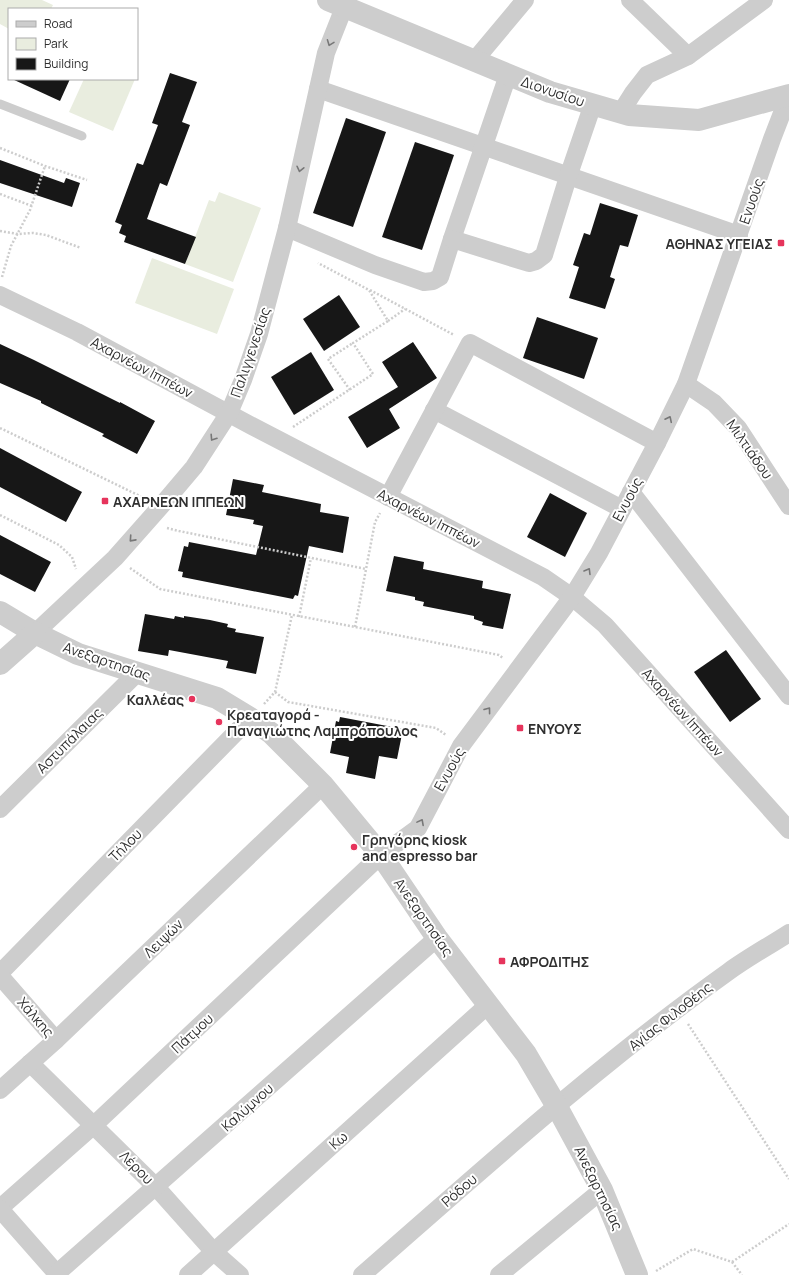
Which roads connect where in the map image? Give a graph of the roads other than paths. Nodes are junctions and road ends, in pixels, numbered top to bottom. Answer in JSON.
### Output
{"nodes":[{"id":1,"x":525,"y":0,"type":"edge"},
{"id":2,"x":630,"y":0,"type":"edge"},
{"id":3,"x":764,"y":0,"type":"edge"},
{"id":4,"x":340,"y":2,"type":"edge"},
{"id":5,"x":688,"y":56,"type":"junction"},
{"id":6,"x":474,"y":61,"type":"junction"},
{"id":7,"x":508,"y":75,"type":"junction"},
{"id":8,"x":318,"y":89,"type":"junction"},
{"id":9,"x":789,"y":95,"type":"edge"},
{"id":10,"x":0,"y":104,"type":"edge"},
{"id":11,"x":593,"y":104,"type":"junction"},
{"id":12,"x":621,"y":112,"type":"junction"},
{"id":13,"x":82,"y":136,"type":"dead end"},
{"id":14,"x":483,"y":146,"type":"junction"},
{"id":15,"x":568,"y":177,"type":"junction"},
{"id":16,"x":287,"y":228,"type":"junction"},
{"id":17,"x":739,"y":235,"type":"junction"},
{"id":18,"x":452,"y":239,"type":"junction"},
{"id":19,"x":1,"y":287,"type":"edge"},
{"id":20,"x":686,"y":384,"type":"junction"},
{"id":21,"x":434,"y":410,"type":"junction"},
{"id":22,"x":229,"y":413,"type":"junction"},
{"id":23,"x":657,"y":443,"type":"junction"},
{"id":24,"x":631,"y":492,"type":"junction"},
{"id":25,"x":388,"y":497,"type":"junction"},
{"id":26,"x":789,"y":506,"type":"edge"},
{"id":27,"x":622,"y":509,"type":"junction"},
{"id":28,"x":572,"y":598,"type":"junction"},
{"id":29,"x":0,"y":612,"type":"edge"},
{"id":30,"x":35,"y":633,"type":"junction"},
{"id":31,"x":0,"y":664,"type":"edge"},
{"id":32,"x":138,"y":672,"type":"junction"},
{"id":33,"x":789,"y":696,"type":"edge"},
{"id":34,"x":250,"y":718,"type":"junction"},
{"id":35,"x":323,"y":784,"type":"junction"},
{"id":36,"x":0,"y":809,"type":"edge"},
{"id":37,"x":789,"y":830,"type":"edge"},
{"id":38,"x":381,"y":855,"type":"junction"},
{"id":39,"x":789,"y":933,"type":"edge"},
{"id":40,"x":437,"y":938,"type":"junction"},
{"id":41,"x":0,"y":974,"type":"edge"},
{"id":42,"x":488,"y":1004,"type":"junction"},
{"id":43,"x":56,"y":1040,"type":"junction"},
{"id":44,"x":30,"y":1063,"type":"junction"},
{"id":45,"x":0,"y":1090,"type":"edge"},
{"id":46,"x":556,"y":1105,"type":"junction"},
{"id":47,"x":94,"y":1124,"type":"junction"},
{"id":48,"x":156,"y":1187,"type":"junction"},
{"id":49,"x":602,"y":1190,"type":"junction"},
{"id":50,"x":0,"y":1209,"type":"edge"},
{"id":51,"x":214,"y":1252,"type":"junction"},
{"id":52,"x":646,"y":1273,"type":"edge"},
{"id":53,"x":57,"y":1275,"type":"edge"},
{"id":54,"x":188,"y":1275,"type":"edge"},
{"id":55,"x":240,"y":1275,"type":"edge"},
{"id":56,"x":362,"y":1275,"type":"edge"},
{"id":57,"x":499,"y":1275,"type":"edge"}],
"edges":[{"from":1,"to":6,"type":"street"},
{"from":2,"to":5,"type":"street"},
{"from":3,"to":5,"type":"street"},
{"from":4,"to":6,"type":"street","name":"Διονυσίου"},
{"from":4,"to":8,"type":"street","name":"Παλιγγενεσίας","one_way":true},
{"from":5,"to":12,"type":"street"},
{"from":6,"to":7,"type":"street","name":"Διονυσίου"},
{"from":7,"to":11,"type":"street","name":"Διονυσίου"},
{"from":7,"to":14,"type":"street"},
{"from":8,"to":14,"type":"street"},
{"from":8,"to":16,"type":"street","name":"Παλιγγενεσίας","one_way":true},
{"from":9,"to":12,"type":"street","name":"Διονυσίου"},
{"from":9,"to":17,"type":"street","name":"Ενυούς"},
{"from":10,"to":13,"type":"lane"},
{"from":11,"to":12,"type":"street","name":"Διονυσίου"},
{"from":11,"to":15,"type":"street"},
{"from":14,"to":15,"type":"street"},
{"from":14,"to":18,"type":"street"},
{"from":15,"to":17,"type":"street"},
{"from":15,"to":18,"type":"street"},
{"from":16,"to":18,"type":"street"},
{"from":16,"to":22,"type":"street","name":"Παλιγγενεσίας"},
{"from":17,"to":20,"type":"street","name":"Ενυούς"},
{"from":19,"to":22,"type":"street","name":"Αχαρνέων Ιππέων"},
{"from":23,"to":20,"type":"street","name":"Ενυούς","one_way":true},
{"from":20,"to":26,"type":"street","name":"Μιλτιάδου"},
{"from":21,"to":23,"type":"street"},
{"from":21,"to":25,"type":"street"},
{"from":21,"to":27,"type":"street"},
{"from":22,"to":25,"type":"street","name":"Αχαρνέων Ιππέων"},
{"from":22,"to":30,"type":"street","name":"Παλιγγενεσίας","one_way":true},
{"from":23,"to":24,"type":"street","name":"Ενυούς"},
{"from":24,"to":27,"type":"street","name":"Ενυούς"},
{"from":24,"to":33,"type":"street"},
{"from":25,"to":28,"type":"street","name":"Αχαρνέων Ιππέων"},
{"from":28,"to":27,"type":"street","name":"Ενυούς","one_way":true},
{"from":28,"to":37,"type":"street","name":"Αχαρνέων Ιππέων"},
{"from":38,"to":28,"type":"street","name":"Ενυούς","one_way":true},
{"from":29,"to":30,"type":"street","name":"Ανεξαρτησίας"},
{"from":30,"to":31,"type":"street"},
{"from":30,"to":32,"type":"street","name":"Ανεξαρτησίας"},
{"from":32,"to":34,"type":"street","name":"Ανεξαρτησίας"},
{"from":32,"to":36,"type":"street","name":"Αστυπάλαιας"},
{"from":34,"to":35,"type":"street","name":"Ανεξαρτησίας"},
{"from":34,"to":41,"type":"street","name":"Τήλου"},
{"from":35,"to":38,"type":"street","name":"Ανεξαρτησίας"},
{"from":35,"to":43,"type":"street","name":"Λειψών"},
{"from":38,"to":40,"type":"street","name":"Ανεξαρτησίας"},
{"from":38,"to":47,"type":"street","name":"Πάτμου"},
{"from":39,"to":46,"type":"street","name":"Αγίας Φιλοθέης"},
{"from":40,"to":42,"type":"street","name":"Ανεξαρτησίας"},
{"from":40,"to":48,"type":"street","name":"Καλύμνου"},
{"from":41,"to":43,"type":"street","name":"Χάλκης"},
{"from":42,"to":46,"type":"street","name":"Ανεξαρτησίας"},
{"from":42,"to":51,"type":"street","name":"Κω"},
{"from":43,"to":44,"type":"street","name":"Λειψών"},
{"from":44,"to":45,"type":"street","name":"Λειψών"},
{"from":44,"to":47,"type":"street","name":"Λέρου"},
{"from":46,"to":49,"type":"street","name":"Ανεξαρτησίας"},
{"from":46,"to":56,"type":"street","name":"Ρόδου"},
{"from":47,"to":48,"type":"street","name":"Λέρου"},
{"from":47,"to":50,"type":"street","name":"Πάτμου"},
{"from":48,"to":51,"type":"street","name":"Λέρου"},
{"from":48,"to":53,"type":"street","name":"Καλύμνου"},
{"from":49,"to":52,"type":"street","name":"Ανεξαρτησίας"},
{"from":49,"to":57,"type":"street"},
{"from":50,"to":53,"type":"street"},
{"from":51,"to":54,"type":"street","name":"Κω"},
{"from":51,"to":55,"type":"street","name":"Λέρου"}]}
